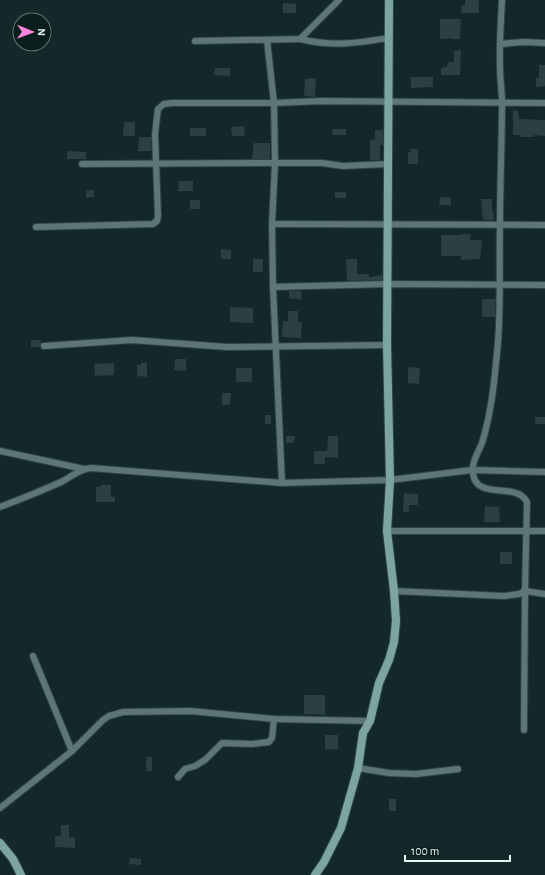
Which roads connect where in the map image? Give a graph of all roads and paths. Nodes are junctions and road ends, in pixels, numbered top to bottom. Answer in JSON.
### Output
{"nodes":[{"id":1,"x":339,"y":0,"type":"edge"},
{"id":2,"x":388,"y":0,"type":"edge"},
{"id":3,"x":502,"y":0,"type":"edge"},
{"id":4,"x":389,"y":38,"type":"junction"},
{"id":5,"x":300,"y":39,"type":"junction"},
{"id":6,"x":268,"y":40,"type":"junction"},
{"id":7,"x":194,"y":41,"type":"dead end"},
{"id":8,"x":545,"y":43,"type":"edge"},
{"id":9,"x":500,"y":44,"type":"junction"},
{"id":10,"x":388,"y":101,"type":"junction"},
{"id":11,"x":502,"y":102,"type":"junction"},
{"id":12,"x":274,"y":103,"type":"junction"},
{"id":13,"x":545,"y":103,"type":"edge"},
{"id":14,"x":275,"y":163,"type":"junction"},
{"id":15,"x":82,"y":164,"type":"dead end"},
{"id":16,"x":156,"y":164,"type":"junction"},
{"id":17,"x":387,"y":164,"type":"junction"},
{"id":18,"x":272,"y":224,"type":"junction"},
{"id":19,"x":387,"y":225,"type":"junction"},
{"id":20,"x":500,"y":225,"type":"junction"},
{"id":21,"x":545,"y":225,"type":"edge"},
{"id":22,"x":36,"y":226,"type":"dead end"},
{"id":23,"x":387,"y":284,"type":"junction"},
{"id":24,"x":501,"y":285,"type":"junction"},
{"id":25,"x":545,"y":285,"type":"edge"},
{"id":26,"x":273,"y":287,"type":"junction"},
{"id":27,"x":387,"y":345,"type":"junction"},
{"id":28,"x":44,"y":346,"type":"dead end"},
{"id":29,"x":276,"y":347,"type":"junction"},
{"id":30,"x":0,"y":451,"type":"edge"},
{"id":31,"x":84,"y":469,"type":"junction"},
{"id":32,"x":472,"y":470,"type":"junction"},
{"id":33,"x":545,"y":472,"type":"edge"},
{"id":34,"x":390,"y":480,"type":"junction"},
{"id":35,"x":282,"y":482,"type":"junction"},
{"id":36,"x":0,"y":507,"type":"edge"},
{"id":37,"x":387,"y":531,"type":"junction"},
{"id":38,"x":545,"y":531,"type":"edge"},
{"id":39,"x":526,"y":532,"type":"junction"},
{"id":40,"x":394,"y":591,"type":"junction"},
{"id":41,"x":525,"y":591,"type":"junction"},
{"id":42,"x":545,"y":594,"type":"edge"},
{"id":43,"x":33,"y":656,"type":"dead end"},
{"id":44,"x":274,"y":719,"type":"junction"},
{"id":45,"x":370,"y":721,"type":"junction"},
{"id":46,"x":524,"y":730,"type":"dead end"},
{"id":47,"x":72,"y":751,"type":"junction"},
{"id":48,"x":358,"y":768,"type":"junction"},
{"id":49,"x":458,"y":769,"type":"dead end"},
{"id":50,"x":178,"y":776,"type":"dead end"},
{"id":51,"x":0,"y":808,"type":"edge"},
{"id":52,"x":0,"y":843,"type":"edge"},
{"id":53,"x":21,"y":875,"type":"edge"},
{"id":54,"x":315,"y":875,"type":"edge"}],
"edges":[{"from":1,"to":5,"type":"street"},
{"from":2,"to":4,"type":"street"},
{"from":3,"to":9,"type":"street"},
{"from":4,"to":5,"type":"street"},
{"from":4,"to":10,"type":"street"},
{"from":5,"to":6,"type":"street"},
{"from":6,"to":7,"type":"street"},
{"from":6,"to":12,"type":"street"},
{"from":8,"to":9,"type":"street"},
{"from":9,"to":11,"type":"street"},
{"from":10,"to":11,"type":"street"},
{"from":10,"to":12,"type":"street"},
{"from":10,"to":17,"type":"street"},
{"from":11,"to":13,"type":"street"},
{"from":11,"to":20,"type":"street"},
{"from":12,"to":14,"type":"street"},
{"from":12,"to":16,"type":"street"},
{"from":14,"to":16,"type":"street"},
{"from":14,"to":17,"type":"street"},
{"from":14,"to":18,"type":"street"},
{"from":15,"to":16,"type":"street"},
{"from":16,"to":22,"type":"street"},
{"from":17,"to":19,"type":"street"},
{"from":18,"to":19,"type":"street"},
{"from":18,"to":26,"type":"street"},
{"from":19,"to":20,"type":"street"},
{"from":19,"to":23,"type":"street"},
{"from":20,"to":21,"type":"street"},
{"from":20,"to":24,"type":"street"},
{"from":23,"to":24,"type":"street"},
{"from":23,"to":26,"type":"street"},
{"from":23,"to":27,"type":"street"},
{"from":24,"to":25,"type":"street"},
{"from":24,"to":32,"type":"street"},
{"from":26,"to":29,"type":"street"},
{"from":27,"to":29,"type":"street"},
{"from":27,"to":34,"type":"street"},
{"from":28,"to":29,"type":"street"},
{"from":29,"to":35,"type":"street"},
{"from":30,"to":31,"type":"street"},
{"from":31,"to":35,"type":"street"},
{"from":31,"to":36,"type":"street"},
{"from":32,"to":33,"type":"street"},
{"from":32,"to":34,"type":"street"},
{"from":32,"to":39,"type":"street"},
{"from":34,"to":35,"type":"street"},
{"from":34,"to":37,"type":"street"},
{"from":37,"to":39,"type":"street"},
{"from":37,"to":40,"type":"street"},
{"from":38,"to":39,"type":"street"},
{"from":39,"to":41,"type":"street"},
{"from":40,"to":41,"type":"street"},
{"from":40,"to":45,"type":"street"},
{"from":41,"to":42,"type":"street"},
{"from":41,"to":46,"type":"street"},
{"from":43,"to":47,"type":"street"},
{"from":44,"to":45,"type":"street"},
{"from":44,"to":47,"type":"street"},
{"from":44,"to":50,"type":"street"},
{"from":45,"to":48,"type":"street"},
{"from":47,"to":51,"type":"street"},
{"from":48,"to":49,"type":"street"},
{"from":48,"to":54,"type":"street"},
{"from":52,"to":53,"type":"street"}]}
